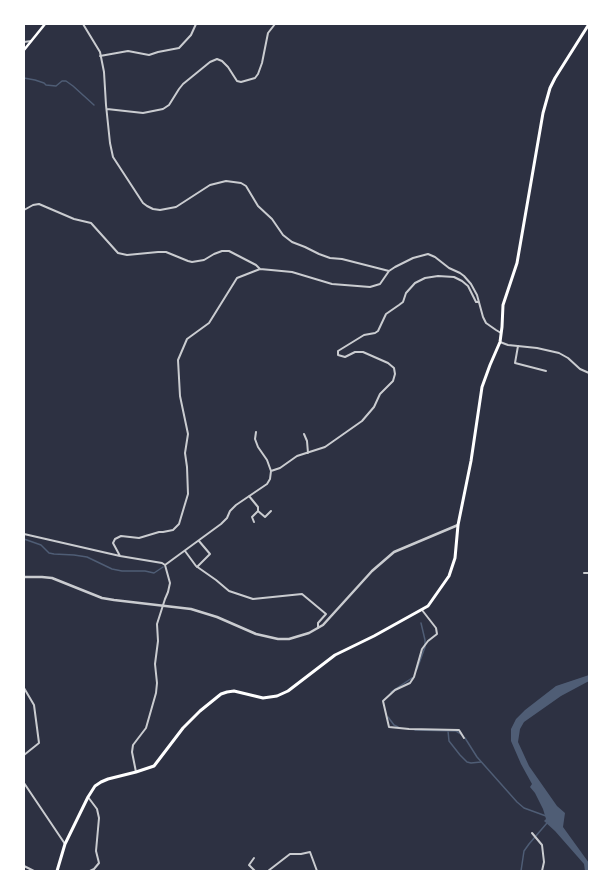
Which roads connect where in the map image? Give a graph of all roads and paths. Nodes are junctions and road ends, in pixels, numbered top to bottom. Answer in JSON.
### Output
{"nodes":[{"id":1,"x":45,"y":24,"type":"edge"},
{"id":2,"x":83,"y":24,"type":"edge"},
{"id":3,"x":196,"y":24,"type":"edge"},
{"id":4,"x":274,"y":24,"type":"edge"},
{"id":5,"x":589,"y":24,"type":"edge"},
{"id":6,"x":31,"y":41,"type":"junction"},
{"id":7,"x":24,"y":42,"type":"edge"},
{"id":8,"x":24,"y":50,"type":"edge"},
{"id":9,"x":100,"y":56,"type":"junction"},
{"id":10,"x":106,"y":109,"type":"junction"},
{"id":11,"x":24,"y":210,"type":"edge"},
{"id":12,"x":260,"y":269,"type":"junction"},
{"id":13,"x":389,"y":271,"type":"junction"},
{"id":14,"x":479,"y":302,"type":"junction"},
{"id":15,"x":501,"y":333,"type":"junction"},
{"id":16,"x":500,"y":342,"type":"junction"},
{"id":17,"x":518,"y":346,"type":"junction"},
{"id":18,"x":546,"y":371,"type":"dead end"},
{"id":19,"x":589,"y":373,"type":"edge"},
{"id":20,"x":256,"y":432,"type":"dead end"},
{"id":21,"x":304,"y":434,"type":"dead end"},
{"id":22,"x":308,"y":453,"type":"junction"},
{"id":23,"x":271,"y":471,"type":"junction"},
{"id":24,"x":249,"y":496,"type":"junction"},
{"id":25,"x":258,"y":511,"type":"junction"},
{"id":26,"x":271,"y":512,"type":"dead end"},
{"id":27,"x":254,"y":522,"type":"dead end"},
{"id":28,"x":458,"y":525,"type":"junction"},
{"id":29,"x":24,"y":534,"type":"edge"},
{"id":30,"x":199,"y":541,"type":"junction"},
{"id":31,"x":185,"y":551,"type":"junction"},
{"id":32,"x":120,"y":556,"type":"junction"},
{"id":33,"x":165,"y":565,"type":"junction"},
{"id":34,"x":196,"y":567,"type":"junction"},
{"id":35,"x":584,"y":572,"type":"dead end"},
{"id":36,"x":589,"y":573,"type":"edge"},
{"id":37,"x":24,"y":577,"type":"edge"},
{"id":38,"x":163,"y":605,"type":"junction"},
{"id":39,"x":422,"y":610,"type":"junction"},
{"id":40,"x":318,"y":628,"type":"junction"},
{"id":41,"x":24,"y":688,"type":"edge"},
{"id":42,"x":464,"y":738,"type":"dead end"},
{"id":43,"x":24,"y":755,"type":"edge"},
{"id":44,"x":136,"y":772,"type":"junction"},
{"id":45,"x":24,"y":783,"type":"edge"},
{"id":46,"x":88,"y":796,"type":"junction"},
{"id":47,"x":532,"y":832,"type":"dead end"},
{"id":48,"x":64,"y":844,"type":"junction"},
{"id":49,"x":254,"y":858,"type":"dead end"},
{"id":50,"x":24,"y":866,"type":"edge"},
{"id":51,"x":34,"y":871,"type":"edge"},
{"id":52,"x":57,"y":871,"type":"edge"},
{"id":53,"x":90,"y":871,"type":"edge"},
{"id":54,"x":255,"y":871,"type":"edge"},
{"id":55,"x":268,"y":871,"type":"edge"},
{"id":56,"x":317,"y":871,"type":"edge"},
{"id":57,"x":542,"y":871,"type":"edge"}],
"edges":[{"from":1,"to":6,"type":"main road"},
{"from":2,"to":9,"type":"street"},
{"from":3,"to":9,"type":"street"},
{"from":4,"to":10,"type":"street"},
{"from":5,"to":15,"type":"highway"},
{"from":6,"to":7,"type":"street"},
{"from":6,"to":8,"type":"main road"},
{"from":9,"to":10,"type":"street"},
{"from":10,"to":13,"type":"street"},
{"from":11,"to":12,"type":"street"},
{"from":12,"to":13,"type":"street"},
{"from":12,"to":32,"type":"street"},
{"from":13,"to":14,"type":"street"},
{"from":14,"to":15,"type":"street"},
{"from":14,"to":22,"type":"street"},
{"from":15,"to":16,"type":"highway"},
{"from":16,"to":17,"type":"street"},
{"from":16,"to":28,"type":"highway"},
{"from":17,"to":18,"type":"street"},
{"from":17,"to":19,"type":"street"},
{"from":20,"to":23,"type":"street"},
{"from":21,"to":22,"type":"street"},
{"from":22,"to":23,"type":"street"},
{"from":23,"to":24,"type":"street"},
{"from":24,"to":25,"type":"street"},
{"from":24,"to":30,"type":"street"},
{"from":25,"to":26,"type":"street"},
{"from":25,"to":27,"type":"street"},
{"from":28,"to":39,"type":"highway"},
{"from":28,"to":40,"type":"street"},
{"from":29,"to":32,"type":"street"},
{"from":30,"to":31,"type":"street"},
{"from":30,"to":34,"type":"street"},
{"from":31,"to":33,"type":"street"},
{"from":31,"to":34,"type":"street"},
{"from":32,"to":33,"type":"street"},
{"from":33,"to":38,"type":"street"},
{"from":34,"to":40,"type":"street"},
{"from":35,"to":36,"type":"street"},
{"from":37,"to":38,"type":"street"},
{"from":38,"to":40,"type":"street"},
{"from":38,"to":44,"type":"street"},
{"from":39,"to":42,"type":"street"},
{"from":39,"to":44,"type":"highway"},
{"from":41,"to":43,"type":"street"},
{"from":44,"to":46,"type":"highway"},
{"from":45,"to":48,"type":"street"},
{"from":46,"to":48,"type":"highway"},
{"from":46,"to":53,"type":"street"},
{"from":47,"to":57,"type":"street"},
{"from":48,"to":52,"type":"highway"},
{"from":49,"to":54,"type":"street"},
{"from":50,"to":51,"type":"street"},
{"from":55,"to":56,"type":"street"}]}
